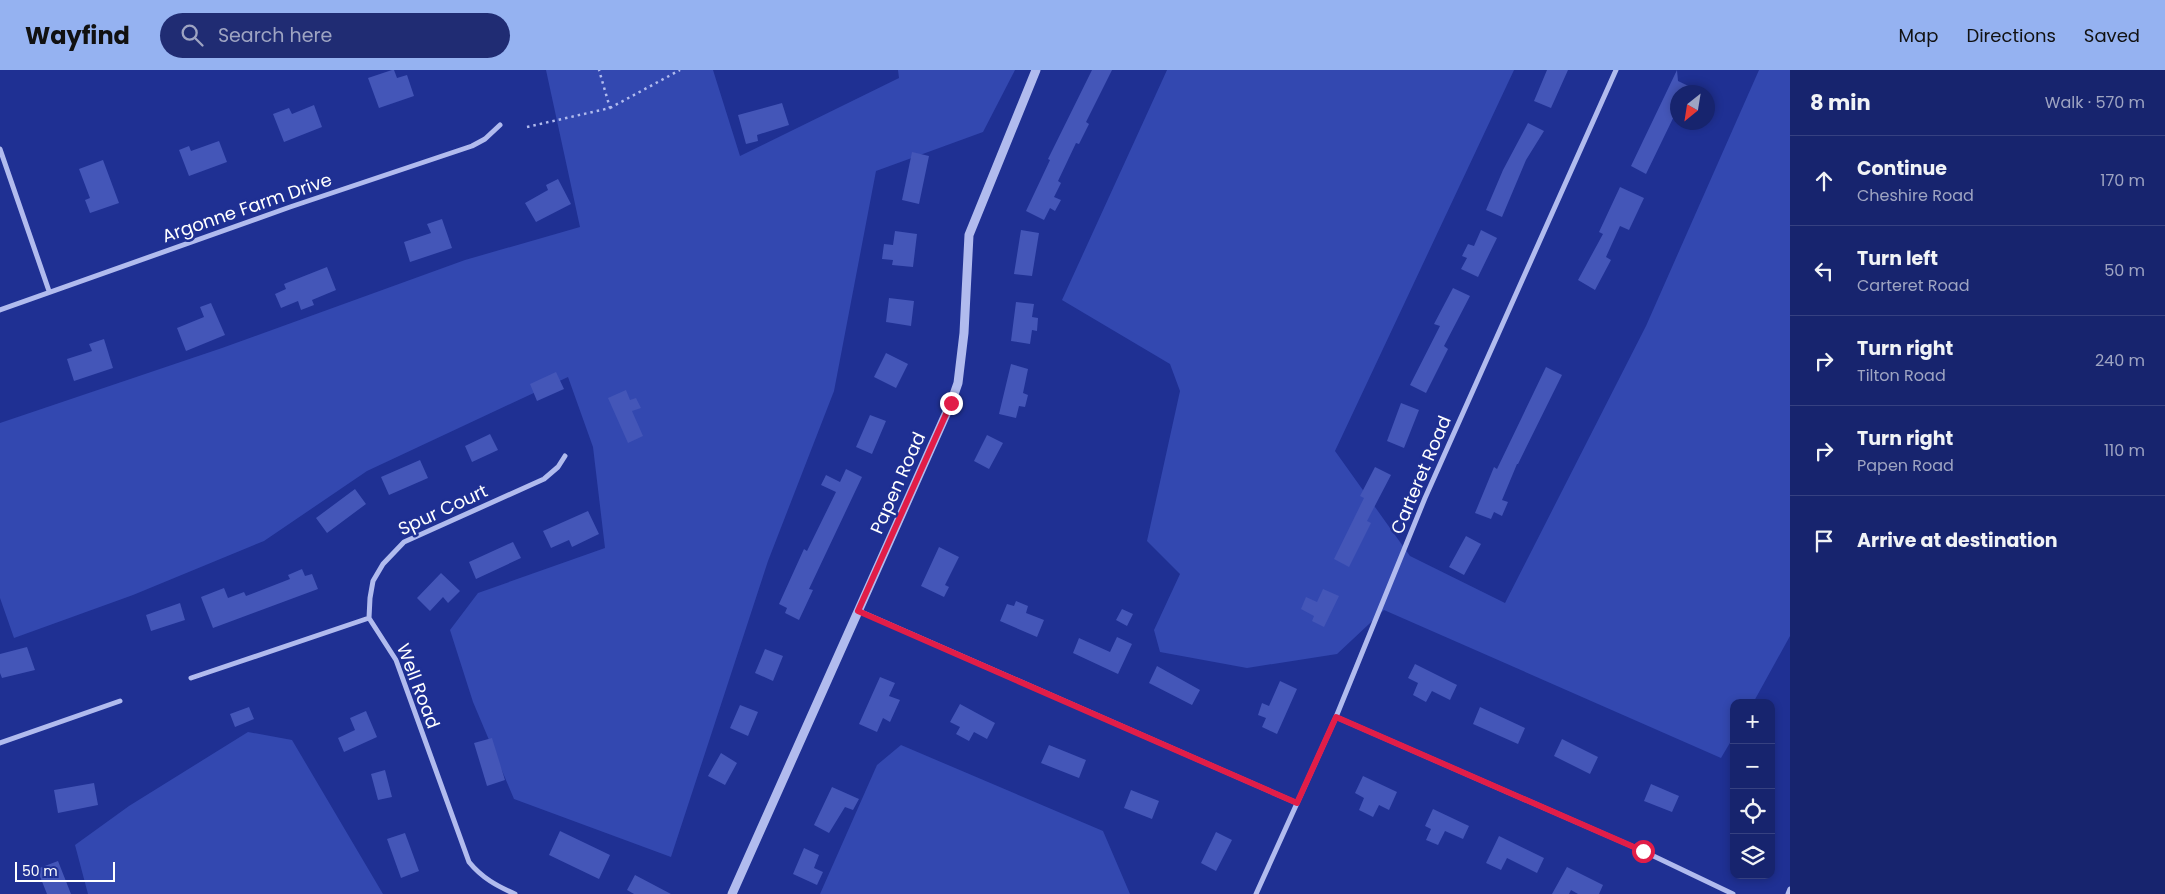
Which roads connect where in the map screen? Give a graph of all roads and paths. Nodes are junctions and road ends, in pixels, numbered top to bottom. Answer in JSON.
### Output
{"nodes":[{"id":1,"x":599,"y":70,"type":"edge"},
{"id":2,"x":680,"y":70,"type":"edge"},
{"id":3,"x":1036,"y":70,"type":"edge"},
{"id":4,"x":1616,"y":70,"type":"edge"},
{"id":5,"x":610,"y":108,"type":"junction"},
{"id":6,"x":500,"y":125,"type":"dead end"},
{"id":7,"x":527,"y":128,"type":"dead end"},
{"id":8,"x":0,"y":149,"type":"edge"},
{"id":9,"x":49,"y":291,"type":"junction"},
{"id":10,"x":0,"y":310,"type":"edge"},
{"id":11,"x":565,"y":456,"type":"dead end"},
{"id":12,"x":858,"y":611,"type":"junction"},
{"id":13,"x":369,"y":618,"type":"junction"},
{"id":14,"x":191,"y":678,"type":"dead end"},
{"id":15,"x":120,"y":701,"type":"dead end"},
{"id":16,"x":1336,"y":717,"type":"junction"},
{"id":17,"x":0,"y":743,"type":"edge"},
{"id":18,"x":1297,"y":803,"type":"junction"},
{"id":19,"x":1790,"y":889,"type":"edge"},
{"id":20,"x":515,"y":894,"type":"edge"},
{"id":21,"x":732,"y":894,"type":"edge"},
{"id":22,"x":1256,"y":894,"type":"edge"},
{"id":23,"x":1733,"y":894,"type":"edge"},
{"id":24,"x":1788,"y":894,"type":"edge"}],
"edges":[{"from":1,"to":5,"type":"path"},
{"from":2,"to":5,"type":"path"},
{"from":3,"to":12,"type":"street","name":"Papen Road"},
{"from":4,"to":16,"type":"street","name":"Carteret Road"},
{"from":5,"to":7,"type":"path"},
{"from":6,"to":9,"type":"street","name":"Argonne Farm Drive"},
{"from":8,"to":9,"type":"street"},
{"from":9,"to":10,"type":"street","name":"Argonne Farm Drive"},
{"from":11,"to":13,"type":"street","name":"Spur Court"},
{"from":12,"to":18,"type":"street"},
{"from":12,"to":21,"type":"street","name":"Papen Road"},
{"from":13,"to":14,"type":"street"},
{"from":13,"to":20,"type":"street","name":"Well Road"},
{"from":15,"to":17,"type":"street"},
{"from":16,"to":18,"type":"street","name":"Carteret Road"},
{"from":16,"to":23,"type":"street"},
{"from":18,"to":22,"type":"street","name":"Carteret Road"},
{"from":19,"to":24,"type":"street"}]}
